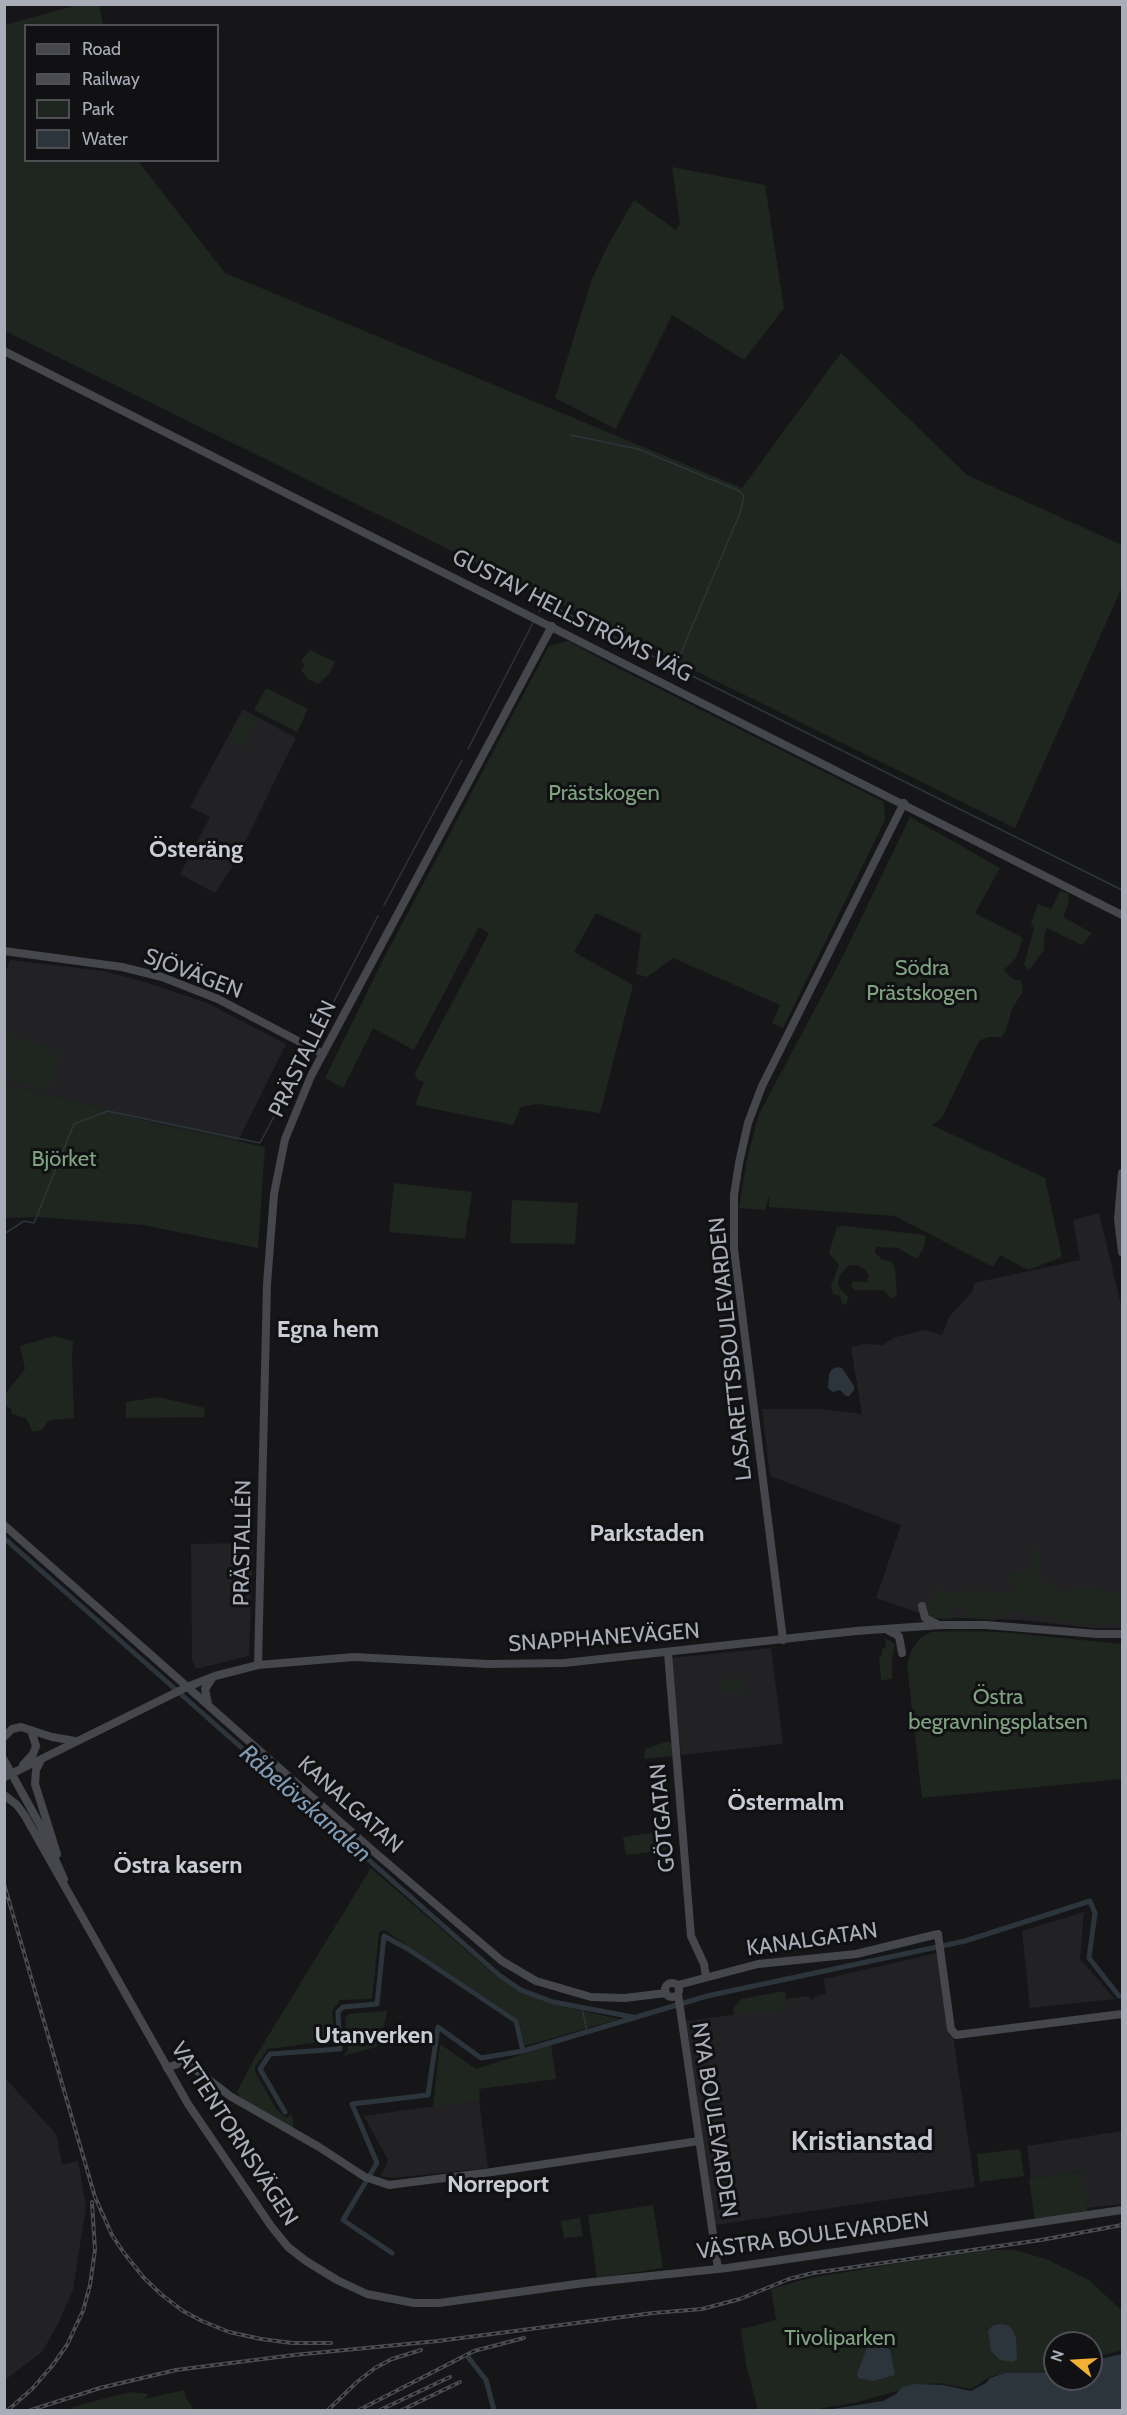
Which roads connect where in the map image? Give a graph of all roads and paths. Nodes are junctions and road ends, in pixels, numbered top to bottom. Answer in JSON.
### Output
{"nodes":[{"id":1,"x":4,"y":351,"type":"edge"},
{"id":2,"x":552,"y":626,"type":"junction"},
{"id":3,"x":904,"y":803,"type":"junction"},
{"id":4,"x":1122,"y":915,"type":"edge"},
{"id":5,"x":4,"y":951,"type":"edge"},
{"id":6,"x":323,"y":1054,"type":"junction"},
{"id":7,"x":1122,"y":1173,"type":"edge"},
{"id":8,"x":1122,"y":1252,"type":"edge"},
{"id":9,"x":4,"y":1525,"type":"edge"},
{"id":10,"x":922,"y":1606,"type":"dead end"},
{"id":11,"x":941,"y":1625,"type":"junction"},
{"id":12,"x":885,"y":1629,"type":"junction"},
{"id":13,"x":1122,"y":1634,"type":"edge"},
{"id":14,"x":783,"y":1640,"type":"junction"},
{"id":15,"x":668,"y":1653,"type":"junction"},
{"id":16,"x":902,"y":1653,"type":"dead end"},
{"id":17,"x":258,"y":1665,"type":"junction"},
{"id":18,"x":214,"y":1676,"type":"junction"},
{"id":19,"x":187,"y":1686,"type":"junction"},
{"id":20,"x":209,"y":1705,"type":"junction"},
{"id":21,"x":31,"y":1730,"type":"junction"},
{"id":22,"x":4,"y":1737,"type":"edge"},
{"id":23,"x":76,"y":1741,"type":"junction"},
{"id":24,"x":41,"y":1759,"type":"junction"},
{"id":25,"x":4,"y":1760,"type":"edge"},
{"id":26,"x":17,"y":1771,"type":"junction"},
{"id":27,"x":5,"y":1777,"type":"edge"},
{"id":28,"x":4,"y":1795,"type":"edge"},
{"id":29,"x":53,"y":1860,"type":"junction"},
{"id":30,"x":706,"y":1977,"type":"junction"},
{"id":31,"x":674,"y":1994,"type":"junction"},
{"id":32,"x":1122,"y":2014,"type":"edge"},
{"id":33,"x":167,"y":2068,"type":"junction"},
{"id":34,"x":699,"y":2141,"type":"junction"},
{"id":35,"x":1122,"y":2210,"type":"edge"},
{"id":36,"x":718,"y":2269,"type":"junction"},
{"id":37,"x":508,"y":2294,"type":"joint"}],
"edges":[{"from":1,"to":2,"type":"street","name":"GUSTAV HELLSTRÖMS VÄG"},
{"from":2,"to":3,"type":"street","name":"GUSTAV HELLSTRÖMS VÄG"},
{"from":2,"to":6,"type":"street","name":"PRÄSTALLÉN"},
{"from":3,"to":4,"type":"street","name":"GUSTAV HELLSTRÖMS VÄG"},
{"from":3,"to":14,"type":"street","name":"LASARETTSBOULEVARDEN"},
{"from":5,"to":6,"type":"street","name":"SJÖVÄGEN"},
{"from":6,"to":17,"type":"street","name":"PRÄSTALLÉN"},
{"from":7,"to":8,"type":"street"},
{"from":9,"to":19,"type":"street","name":"KANALGATAN"},
{"from":10,"to":11,"type":"street"},
{"from":11,"to":12,"type":"street","name":"SNAPPHANEVÄGEN"},
{"from":11,"to":13,"type":"street","name":"SNAPPHANEVÄGEN"},
{"from":12,"to":14,"type":"street","name":"SNAPPHANEVÄGEN"},
{"from":12,"to":16,"type":"street"},
{"from":14,"to":15,"type":"street","name":"SNAPPHANEVÄGEN"},
{"from":15,"to":17,"type":"street","name":"SNAPPHANEVÄGEN"},
{"from":15,"to":30,"type":"street","name":"GÖTGATAN"},
{"from":17,"to":18,"type":"street","name":"SNAPPHANEVÄGEN"},
{"from":18,"to":19,"type":"street","name":"SNAPPHANEVÄGEN"},
{"from":18,"to":20,"type":"street"},
{"from":19,"to":20,"type":"street","name":"KANALGATAN"},
{"from":19,"to":23,"type":"street","name":"SNAPPHANEVÄGEN"},
{"from":20,"to":31,"type":"street","name":"KANALGATAN"},
{"from":21,"to":22,"type":"street"},
{"from":21,"to":23,"type":"street"},
{"from":21,"to":26,"type":"street"},
{"from":23,"to":24,"type":"street","name":"SNAPPHANEVÄGEN"},
{"from":24,"to":26,"type":"street","name":"SNAPPHANEVÄGEN"},
{"from":24,"to":29,"type":"street"},
{"from":25,"to":29,"type":"street","name":"VATTENTORNSVÄGEN"},
{"from":26,"to":27,"type":"street","name":"SNAPPHANEVÄGEN","bridge":true},
{"from":28,"to":29,"type":"street"},
{"from":29,"to":33,"type":"street","name":"VATTENTORNSVÄGEN"},
{"from":30,"to":31,"type":"street","name":"KANALGATAN"},
{"from":30,"to":32,"type":"street","name":"KANALGATAN"},
{"from":31,"to":34,"type":"street","name":"NYA BOULEVARDEN"},
{"from":33,"to":34,"type":"street"},
{"from":33,"to":37,"type":"street","name":"VATTENTORNSVÄGEN"},
{"from":34,"to":36,"type":"street","name":"NYA BOULEVARDEN"},
{"from":35,"to":36,"type":"street","name":"VÄSTRA BOULEVARDEN"},
{"from":36,"to":37,"type":"street","name":"VÄSTRA BOULEVARDEN"}]}
